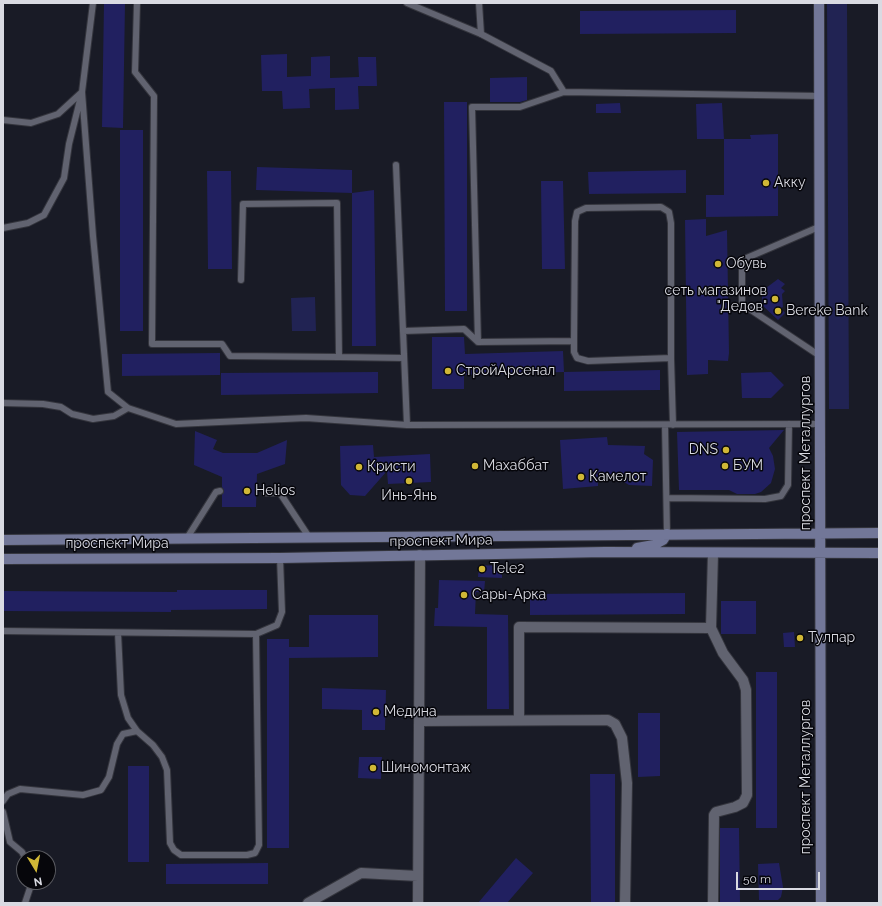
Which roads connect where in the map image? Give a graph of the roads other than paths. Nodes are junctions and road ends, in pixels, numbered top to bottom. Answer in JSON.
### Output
{"nodes":[{"id":1,"x":93,"y":3,"type":"edge"},
{"id":2,"x":137,"y":3,"type":"edge"},
{"id":3,"x":407,"y":3,"type":"edge"},
{"id":4,"x":479,"y":3,"type":"edge"},
{"id":5,"x":819,"y":3,"type":"edge"},
{"id":6,"x":481,"y":34,"type":"junction"},
{"id":7,"x":82,"y":92,"type":"junction"},
{"id":8,"x":564,"y":92,"type":"junction"},
{"id":9,"x":820,"y":96,"type":"junction"},
{"id":10,"x":3,"y":120,"type":"edge"},
{"id":11,"x":396,"y":165,"type":"dead end"},
{"id":12,"x":821,"y":226,"type":"junction"},
{"id":13,"x":3,"y":228,"type":"edge"},
{"id":14,"x":241,"y":280,"type":"dead end"},
{"id":15,"x":403,"y":331,"type":"junction"},
{"id":16,"x":574,"y":341,"type":"junction"},
{"id":17,"x":478,"y":342,"type":"junction"},
{"id":18,"x":820,"y":356,"type":"junction"},
{"id":19,"x":339,"y":357,"type":"junction"},
{"id":20,"x":404,"y":358,"type":"junction"},
{"id":21,"x":671,"y":358,"type":"junction"},
{"id":22,"x":3,"y":403,"type":"edge"},
{"id":23,"x":128,"y":408,"type":"junction"},
{"id":24,"x":665,"y":424,"type":"junction"},
{"id":25,"x":673,"y":424,"type":"junction"},
{"id":26,"x":788,"y":424,"type":"junction"},
{"id":27,"x":820,"y":424,"type":"junction"},
{"id":28,"x":407,"y":425,"type":"junction"},
{"id":29,"x":220,"y":492,"type":"dead end"},
{"id":30,"x":265,"y":493,"type":"dead end"},
{"id":31,"x":667,"y":498,"type":"junction"},
{"id":32,"x":879,"y":533,"type":"edge"},
{"id":33,"x":667,"y":534,"type":"junction"},
{"id":34,"x":822,"y":534,"type":"junction"},
{"id":35,"x":309,"y":537,"type":"junction"},
{"id":36,"x":187,"y":538,"type":"junction"},
{"id":37,"x":3,"y":540,"type":"edge"},
{"id":38,"x":605,"y":552,"type":"junction"},
{"id":39,"x":820,"y":552,"type":"junction"},
{"id":40,"x":713,"y":553,"type":"junction"},
{"id":41,"x":879,"y":553,"type":"edge"},
{"id":42,"x":420,"y":555,"type":"junction"},
{"id":43,"x":3,"y":558,"type":"edge"},
{"id":44,"x":280,"y":558,"type":"junction"},
{"id":45,"x":711,"y":628,"type":"junction"},
{"id":46,"x":3,"y":631,"type":"edge"},
{"id":47,"x":118,"y":633,"type":"junction"},
{"id":48,"x":256,"y":634,"type":"junction"},
{"id":49,"x":519,"y":720,"type":"junction"},
{"id":50,"x":420,"y":721,"type":"junction"},
{"id":51,"x":137,"y":730,"type":"junction"},
{"id":52,"x":3,"y":801,"type":"edge"},
{"id":53,"x":3,"y":812,"type":"edge"},
{"id":54,"x":20,"y":850,"type":"edge"},
{"id":55,"x":418,"y":876,"type":"junction"},
{"id":56,"x":29,"y":890,"type":"edge"},
{"id":57,"x":25,"y":903,"type":"edge"},
{"id":58,"x":308,"y":903,"type":"edge"},
{"id":59,"x":418,"y":903,"type":"edge"},
{"id":60,"x":625,"y":903,"type":"edge"},
{"id":61,"x":713,"y":903,"type":"edge"},
{"id":62,"x":821,"y":903,"type":"edge"}],
"edges":[{"from":1,"to":7,"type":"lane"},
{"from":2,"to":19,"type":"lane"},
{"from":3,"to":6,"type":"lane"},
{"from":4,"to":6,"type":"lane"},
{"from":5,"to":9,"type":"main road","name":"проспект Металлургов"},
{"from":6,"to":8,"type":"lane"},
{"from":7,"to":10,"type":"lane"},
{"from":7,"to":13,"type":"lane"},
{"from":7,"to":23,"type":"lane"},
{"from":8,"to":9,"type":"lane"},
{"from":8,"to":17,"type":"lane"},
{"from":9,"to":12,"type":"main road","name":"проспект Металлургов"},
{"from":11,"to":15,"type":"lane"},
{"from":12,"to":18,"type":"main road","name":"проспект Металлургов"},
{"from":12,"to":18,"type":"lane"},
{"from":14,"to":19,"type":"lane"},
{"from":15,"to":17,"type":"lane"},
{"from":15,"to":20,"type":"lane"},
{"from":16,"to":17,"type":"lane"},
{"from":16,"to":21,"type":"lane"},
{"from":16,"to":21,"type":"lane"},
{"from":18,"to":27,"type":"main road","name":"проспект Металлургов"},
{"from":19,"to":20,"type":"lane"},
{"from":20,"to":28,"type":"lane"},
{"from":21,"to":25,"type":"lane"},
{"from":22,"to":23,"type":"lane"},
{"from":23,"to":28,"type":"lane"},
{"from":24,"to":25,"type":"lane"},
{"from":24,"to":28,"type":"lane"},
{"from":24,"to":31,"type":"lane"},
{"from":25,"to":26,"type":"lane"},
{"from":26,"to":27,"type":"lane"},
{"from":26,"to":31,"type":"lane"},
{"from":27,"to":34,"type":"main road","name":"проспект Металлургов"},
{"from":29,"to":36,"type":"lane"},
{"from":30,"to":35,"type":"lane"},
{"from":31,"to":33,"type":"lane"},
{"from":32,"to":34,"type":"main road","name":"проспект Мира"},
{"from":33,"to":34,"type":"main road","name":"проспект Мира"},
{"from":33,"to":35,"type":"main road","name":"проспект Мира"},
{"from":33,"to":38,"type":"main road"},
{"from":34,"to":39,"type":"main road","name":"проспект Металлургов"},
{"from":35,"to":36,"type":"main road","name":"проспект Мира"},
{"from":36,"to":37,"type":"main road","name":"проспект Мира"},
{"from":38,"to":40,"type":"main road","name":"проспект Мира"},
{"from":38,"to":42,"type":"main road","name":"проспект Мира"},
{"from":39,"to":40,"type":"main road","name":"проспект Мира"},
{"from":39,"to":41,"type":"main road","name":"проспект Мира"},
{"from":39,"to":62,"type":"main road","name":"проспект Металлургов"},
{"from":40,"to":45,"type":"street"},
{"from":42,"to":44,"type":"main road","name":"проспект Мира"},
{"from":42,"to":50,"type":"street"},
{"from":43,"to":44,"type":"main road","name":"проспект Мира"},
{"from":44,"to":48,"type":"lane"},
{"from":45,"to":49,"type":"street"},
{"from":45,"to":61,"type":"street"},
{"from":46,"to":47,"type":"lane"},
{"from":47,"to":48,"type":"lane"},
{"from":47,"to":51,"type":"lane"},
{"from":48,"to":51,"type":"lane"},
{"from":49,"to":50,"type":"street"},
{"from":49,"to":60,"type":"street"},
{"from":50,"to":55,"type":"street"},
{"from":51,"to":52,"type":"lane"},
{"from":53,"to":54,"type":"lane"},
{"from":55,"to":58,"type":"street"},
{"from":55,"to":59,"type":"street"},
{"from":56,"to":57,"type":"lane"}]}
